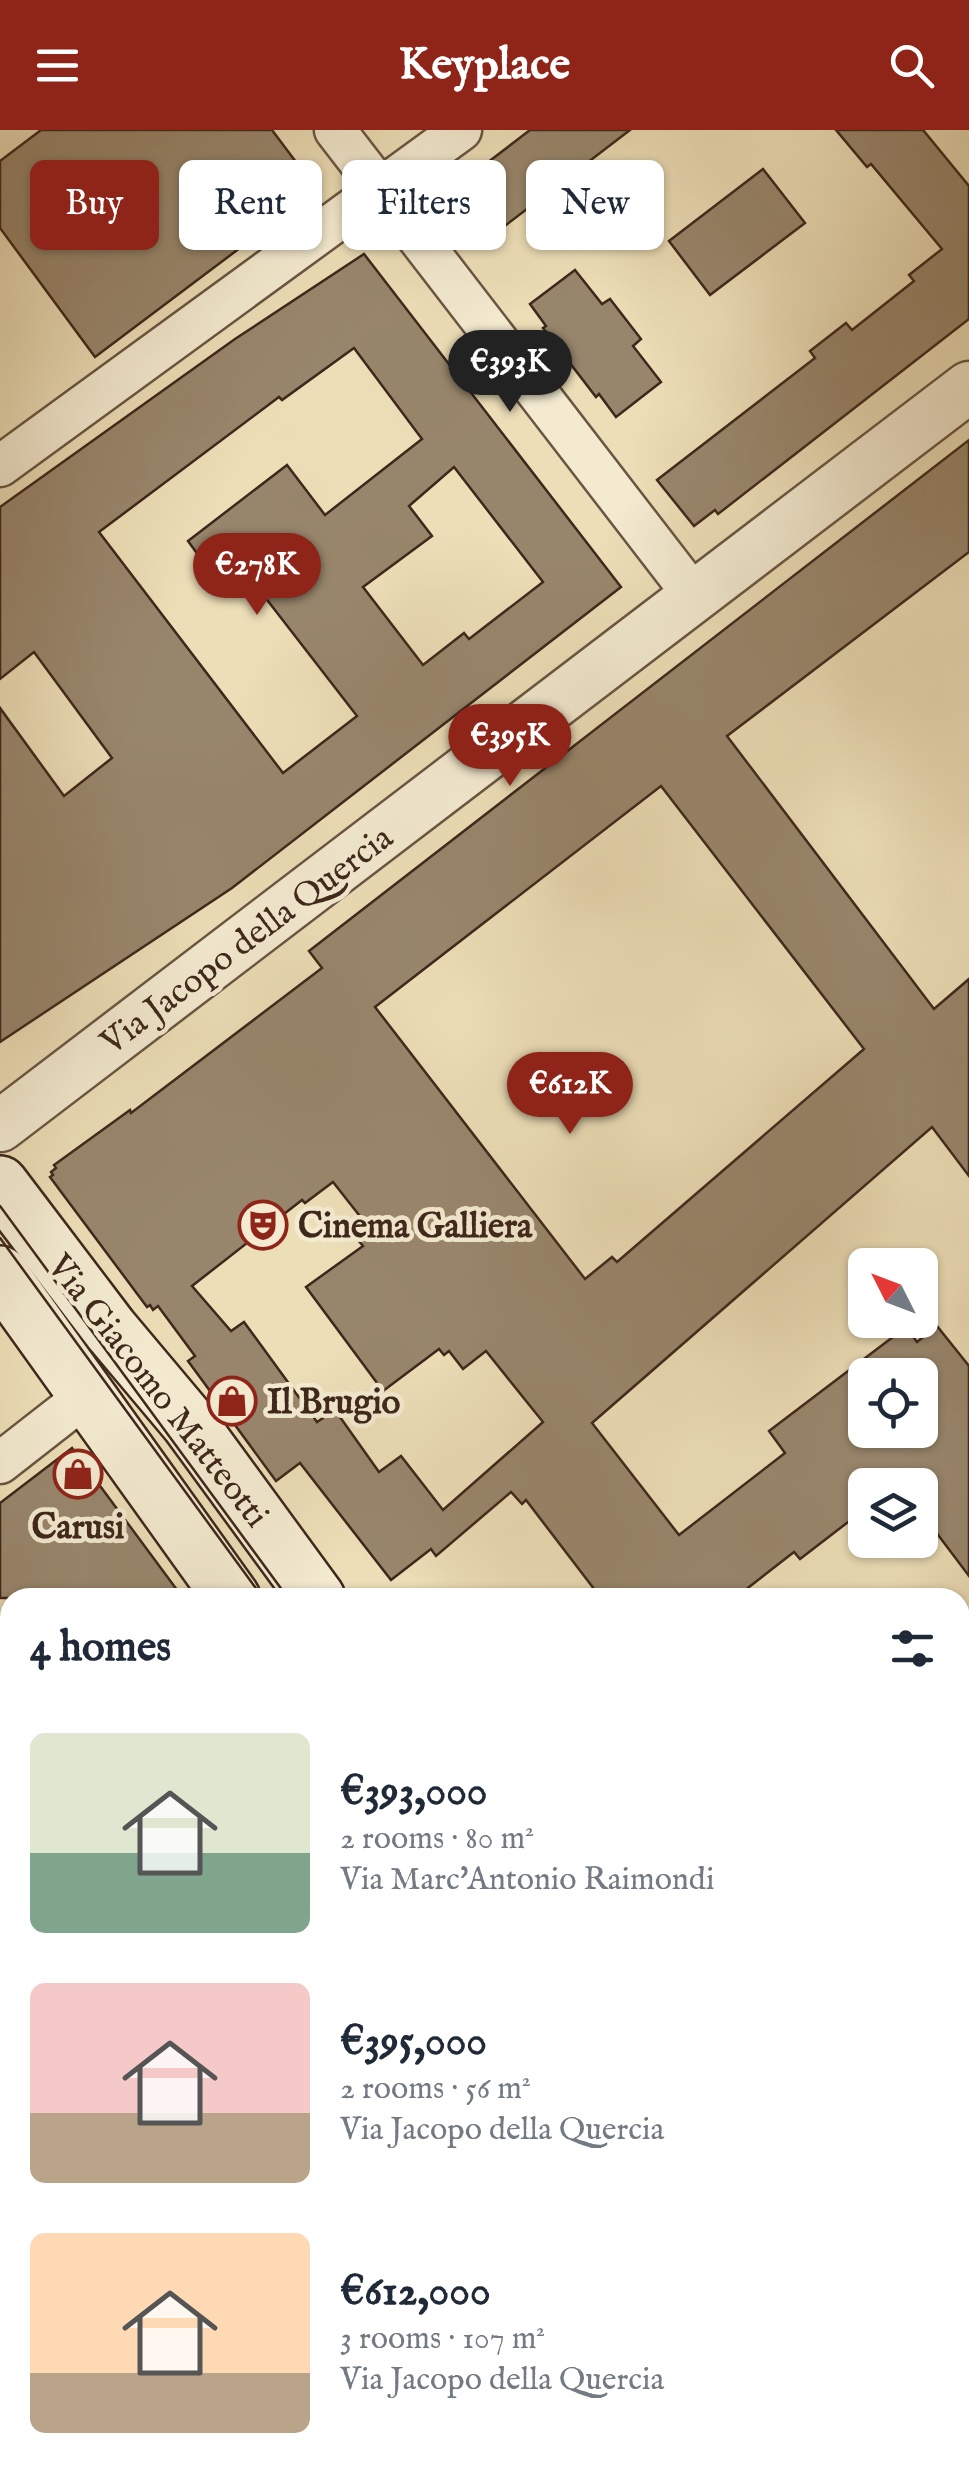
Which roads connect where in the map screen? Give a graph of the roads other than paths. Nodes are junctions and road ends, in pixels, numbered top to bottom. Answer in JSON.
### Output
{"nodes":[{"id":1,"x":335,"y":130,"type":"edge"},
{"id":2,"x":461,"y":130,"type":"edge"},
{"id":3,"x":358,"y":160,"type":"edge"},
{"id":4,"x":421,"y":160,"type":"edge"},
{"id":5,"x":342,"y":218,"type":"edge"},
{"id":6,"x":427,"y":250,"type":"edge"},
{"id":7,"x":969,"y":387,"type":"edge"},
{"id":8,"x":0,"y":466,"type":"edge"},
{"id":9,"x":695,"y":598,"type":"junction"},
{"id":10,"x":0,"y":1126,"type":"edge"},
{"id":11,"x":0,"y":1184,"type":"edge"},
{"id":12,"x":0,"y":1274,"type":"edge"},
{"id":13,"x":87,"y":1395,"type":"junction"},
{"id":14,"x":0,"y":1462,"type":"edge"},
{"id":15,"x":225,"y":1588,"type":"edge"},
{"id":16,"x":310,"y":1588,"type":"edge"}],
"edges":[{"from":1,"to":3,"type":"street"},
{"from":2,"to":4,"type":"street"},
{"from":5,"to":8,"type":"street"},
{"from":6,"to":9,"type":"street"},
{"from":7,"to":9,"type":"street","name":"Via Jacopo della Quercia"},
{"from":9,"to":10,"type":"street","name":"Via Jacopo della Quercia"},
{"from":11,"to":16,"type":"main road","name":"Via Giacomo Matteotti"},
{"from":12,"to":13,"type":"main road","name":"Via Giacomo Matteotti"},
{"from":13,"to":14,"type":"street","name":"Via Giacomo Matteotti"},
{"from":13,"to":15,"type":"main road","name":"Via Giacomo Matteotti"}]}
